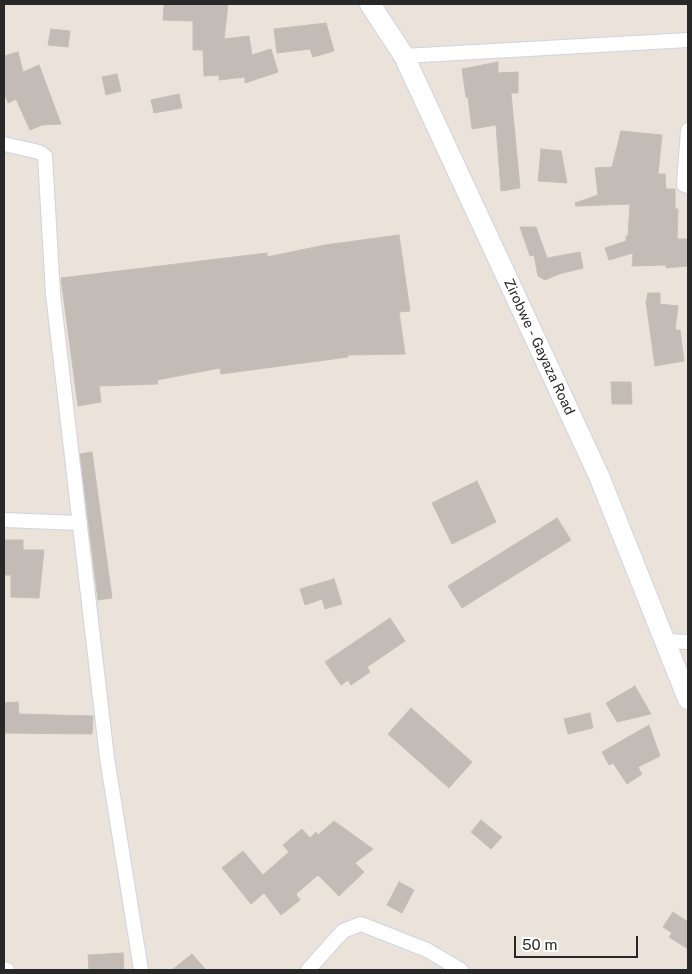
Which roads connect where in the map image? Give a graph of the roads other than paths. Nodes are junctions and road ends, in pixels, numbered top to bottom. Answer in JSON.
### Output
{"nodes":[{"id":1,"x":370,"y":4,"type":"edge"},
{"id":2,"x":688,"y":40,"type":"edge"},
{"id":3,"x":404,"y":56,"type":"junction"},
{"id":4,"x":688,"y":130,"type":"edge"},
{"id":5,"x":4,"y":144,"type":"edge"},
{"id":6,"x":688,"y":186,"type":"edge"},
{"id":7,"x":4,"y":520,"type":"edge"},
{"id":8,"x":80,"y":523,"type":"junction"},
{"id":9,"x":665,"y":641,"type":"junction"},
{"id":10,"x":688,"y":642,"type":"edge"},
{"id":11,"x":688,"y":699,"type":"edge"},
{"id":12,"x":141,"y":970,"type":"edge"},
{"id":13,"x":308,"y":970,"type":"edge"},
{"id":14,"x":461,"y":970,"type":"edge"}],
"edges":[{"from":1,"to":3,"type":"street","name":"Zirobwe - Gayaza Road"},
{"from":2,"to":3,"type":"street"},
{"from":3,"to":9,"type":"street","name":"Zirobwe - Gayaza Road"},
{"from":4,"to":6,"type":"street"},
{"from":5,"to":8,"type":"street"},
{"from":7,"to":8,"type":"street"},
{"from":8,"to":12,"type":"street"},
{"from":9,"to":10,"type":"street"},
{"from":9,"to":11,"type":"street","name":"Zirobwe - Gayaza Road"},
{"from":13,"to":14,"type":"street"}]}
